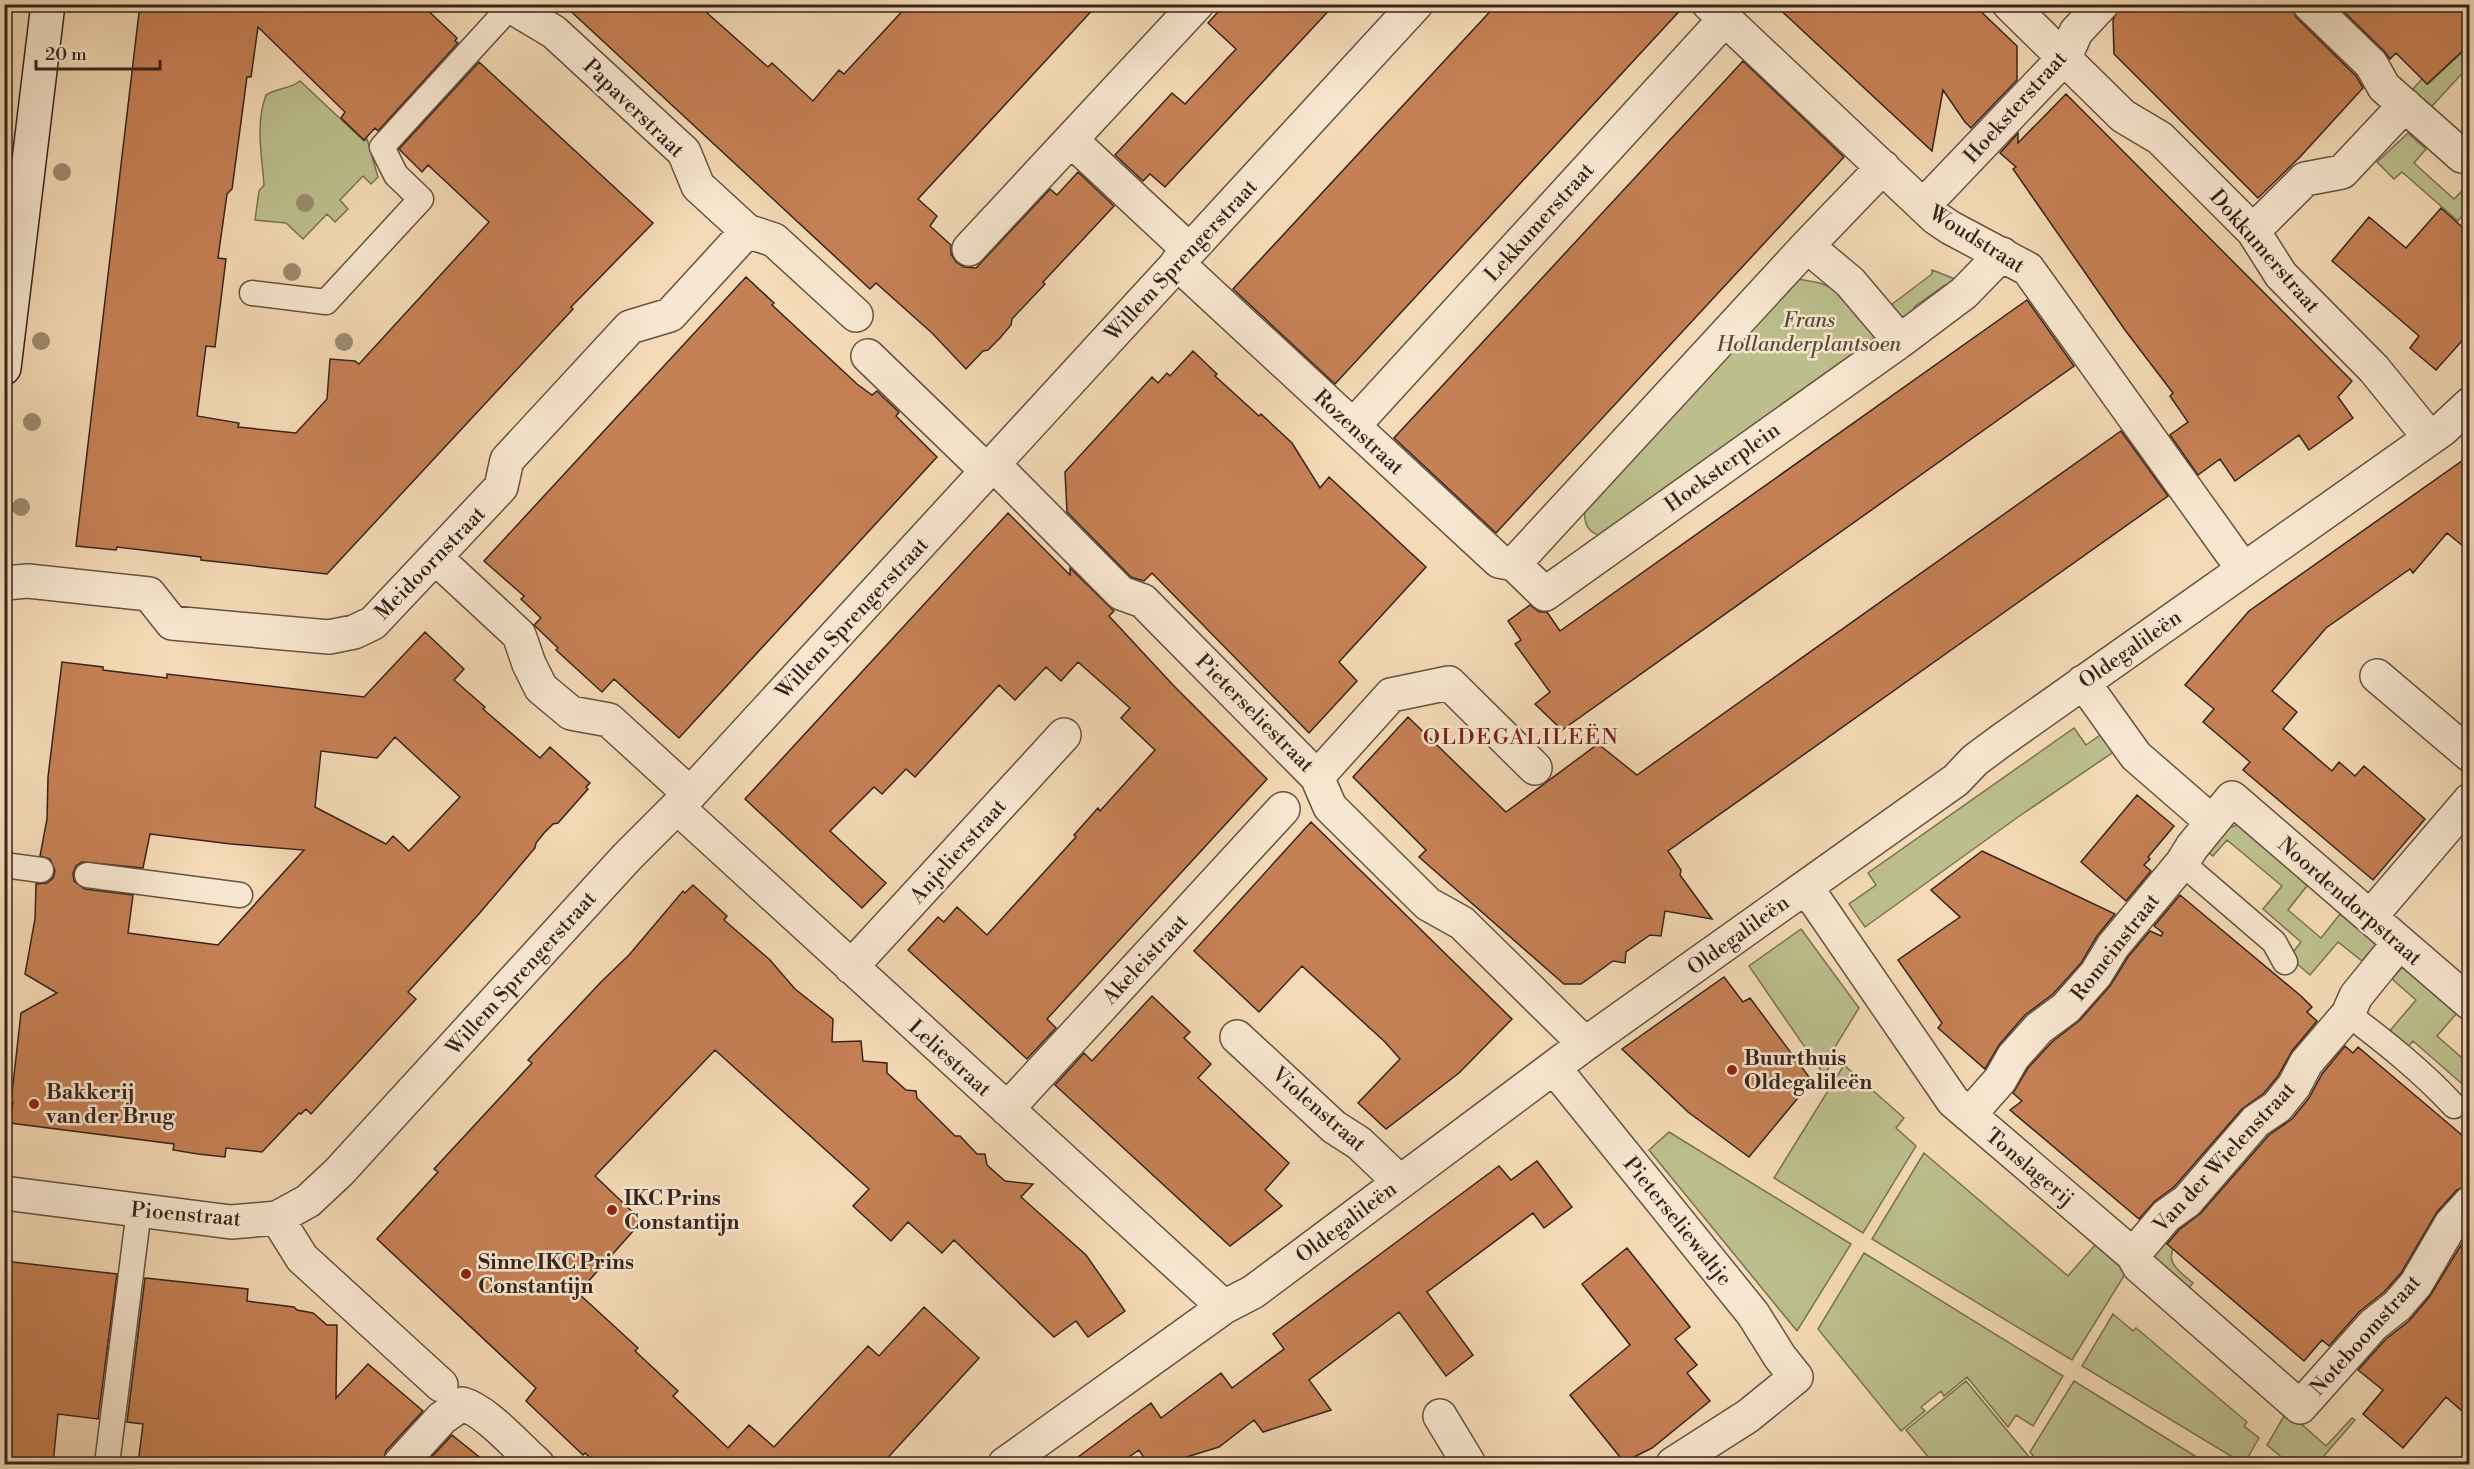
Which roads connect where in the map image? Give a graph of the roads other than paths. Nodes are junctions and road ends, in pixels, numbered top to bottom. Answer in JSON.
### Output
{"nodes":[{"id":1,"x":48,"y":4,"type":"edge"},
{"id":2,"x":1197,"y":4,"type":"edge"},
{"id":3,"x":1416,"y":4,"type":"edge"},
{"id":4,"x":2008,"y":4,"type":"edge"},
{"id":5,"x":2102,"y":4,"type":"edge"},
{"id":6,"x":2309,"y":4,"type":"edge"},
{"id":7,"x":508,"y":6,"type":"edge"},
{"id":8,"x":1717,"y":12,"type":"edge"},
{"id":9,"x":2065,"y":57,"type":"junction"},
{"id":10,"x":2405,"y":105,"type":"junction"},
{"id":11,"x":1071,"y":140,"type":"junction"},
{"id":12,"x":2462,"y":156,"type":"dead end"},
{"id":13,"x":1883,"y":167,"type":"junction"},
{"id":14,"x":1923,"y":206,"type":"junction"},
{"id":15,"x":747,"y":231,"type":"junction"},
{"id":16,"x":2253,"y":231,"type":"junction"},
{"id":17,"x":1808,"y":246,"type":"junction"},
{"id":18,"x":969,"y":249,"type":"dead end"},
{"id":19,"x":2002,"y":254,"type":"junction"},
{"id":20,"x":1183,"y":257,"type":"junction"},
{"id":21,"x":252,"y":293,"type":"dead end"},
{"id":22,"x":856,"y":315,"type":"dead end"},
{"id":23,"x":1900,"y":341,"type":"junction"},
{"id":24,"x":868,"y":356,"type":"dead end"},
{"id":25,"x":4,"y":368,"type":"edge"},
{"id":26,"x":2469,"y":404,"type":"edge"},
{"id":27,"x":1353,"y":426,"type":"junction"},
{"id":28,"x":2430,"y":438,"type":"junction"},
{"id":29,"x":990,"y":467,"type":"junction"},
{"id":30,"x":436,"y":558,"type":"junction"},
{"id":31,"x":1514,"y":564,"type":"junction"},
{"id":32,"x":2243,"y":569,"type":"junction"},
{"id":33,"x":4,"y":583,"type":"edge"},
{"id":34,"x":1545,"y":594,"type":"joint"},
{"id":35,"x":2377,"y":676,"type":"dead end"},
{"id":36,"x":2083,"y":682,"type":"junction"},
{"id":37,"x":1064,"y":735,"type":"dead end"},
{"id":38,"x":2469,"y":754,"type":"edge"},
{"id":39,"x":1535,"y":768,"type":"dead end"},
{"id":40,"x":1317,"y":777,"type":"junction"},
{"id":41,"x":683,"y":800,"type":"junction"},
{"id":42,"x":2469,"y":800,"type":"edge"},
{"id":43,"x":1283,"y":809,"type":"dead end"},
{"id":44,"x":2222,"y":810,"type":"junction"},
{"id":45,"x":2182,"y":863,"type":"junction"},
{"id":46,"x":4,"y":865,"type":"edge"},
{"id":47,"x":41,"y":870,"type":"dead end"},
{"id":48,"x":87,"y":875,"type":"dead end"},
{"id":49,"x":1806,"y":887,"type":"junction"},
{"id":50,"x":240,"y":895,"type":"dead end"},
{"id":51,"x":2370,"y":917,"type":"junction"},
{"id":52,"x":2399,"y":943,"type":"junction"},
{"id":53,"x":2285,"y":962,"type":"dead end"},
{"id":54,"x":851,"y":967,"type":"junction"},
{"id":55,"x":2469,"y":1003,"type":"edge"},
{"id":56,"x":2348,"y":1014,"type":"junction"},
{"id":57,"x":1237,"y":1037,"type":"dead end"},
{"id":58,"x":1585,"y":1044,"type":"junction"},
{"id":59,"x":1555,"y":1069,"type":"junction"},
{"id":60,"x":2454,"y":1106,"type":"dead end"},
{"id":61,"x":1007,"y":1109,"type":"junction"},
{"id":62,"x":1969,"y":1115,"type":"junction"},
{"id":63,"x":1400,"y":1182,"type":"junction"},
{"id":64,"x":4,"y":1193,"type":"edge"},
{"id":65,"x":2469,"y":1203,"type":"edge"},
{"id":66,"x":139,"y":1210,"type":"junction"},
{"id":67,"x":276,"y":1218,"type":"junction"},
{"id":68,"x":2133,"y":1255,"type":"junction"},
{"id":69,"x":1224,"y":1307,"type":"junction"},
{"id":70,"x":451,"y":1395,"type":"junction"},
{"id":71,"x":2300,"y":1407,"type":"joint"},
{"id":72,"x":1440,"y":1416,"type":"dead end"},
{"id":73,"x":107,"y":1464,"type":"edge"},
{"id":74,"x":400,"y":1464,"type":"edge"},
{"id":75,"x":537,"y":1464,"type":"edge"},
{"id":76,"x":1005,"y":1464,"type":"edge"},
{"id":77,"x":1469,"y":1464,"type":"edge"},
{"id":78,"x":1673,"y":1464,"type":"edge"}],
"edges":[{"from":1,"to":25,"type":"street"},
{"from":2,"to":11,"type":"street"},
{"from":3,"to":20,"type":"street","name":"Willem Sprengerstraat"},
{"from":4,"to":9,"type":"street","name":"Dokkumerstraat"},
{"from":5,"to":9,"type":"street","name":"Hoeksterstraat"},
{"from":6,"to":10,"type":"street"},
{"from":7,"to":15,"type":"street","name":"Papaverstraat"},
{"from":7,"to":21,"type":"lane"},
{"from":8,"to":13,"type":"street","name":"Woudstraat"},
{"from":8,"to":27,"type":"street","name":"Lekkumerstraat"},
{"from":9,"to":14,"type":"street","name":"Hoeksterstraat"},
{"from":9,"to":16,"type":"street","name":"Dokkumerstraat"},
{"from":10,"to":12,"type":"street"},
{"from":10,"to":16,"type":"street"},
{"from":11,"to":18,"type":"street"},
{"from":11,"to":20,"type":"street","name":"Rozenstraat"},
{"from":13,"to":14,"type":"street","name":"Woudstraat"},
{"from":13,"to":17,"type":"street"},
{"from":14,"to":19,"type":"street","name":"Woudstraat"},
{"from":15,"to":22,"type":"street","name":"Papaverstraat"},
{"from":15,"to":30,"type":"street","name":"Meidoornstraat"},
{"from":16,"to":28,"type":"street","name":"Dokkumerstraat"},
{"from":17,"to":23,"type":"street"},
{"from":17,"to":31,"type":"street"},
{"from":19,"to":23,"type":"street","name":"Hoeksterplein"},
{"from":19,"to":32,"type":"street","name":"Woudstraat"},
{"from":20,"to":27,"type":"street","name":"Rozenstraat"},
{"from":20,"to":29,"type":"street","name":"Willem Sprengerstraat"},
{"from":23,"to":34,"type":"street","name":"Hoeksterplein"},
{"from":24,"to":29,"type":"street"},
{"from":26,"to":28,"type":"street","name":"Oldegalileën"},
{"from":27,"to":31,"type":"street","name":"Rozenstraat"},
{"from":28,"to":32,"type":"street","name":"Oldegalileën"},
{"from":29,"to":40,"type":"street","name":"Pieterseliestraat"},
{"from":29,"to":41,"type":"street","name":"Willem Sprengerstraat"},
{"from":30,"to":33,"type":"street","name":"Meidoornstraat"},
{"from":30,"to":41,"type":"street","name":"Leliestraat"},
{"from":31,"to":34,"type":"street","name":"Rozenstraat"},
{"from":32,"to":36,"type":"street","name":"Oldegalileën"},
{"from":35,"to":38,"type":"street"},
{"from":36,"to":44,"type":"street","name":"Noordendorpstraat"},
{"from":36,"to":49,"type":"street","name":"Oldegalileën"},
{"from":37,"to":54,"type":"street","name":"Anjelierstraat"},
{"from":39,"to":40,"type":"street"},
{"from":40,"to":58,"type":"street","name":"Pieterseliestraat"},
{"from":41,"to":54,"type":"street","name":"Leliestraat"},
{"from":41,"to":67,"type":"street","name":"Willem Sprengerstraat"},
{"from":42,"to":51,"type":"street"},
{"from":43,"to":61,"type":"street","name":"Akeleistraat"},
{"from":44,"to":45,"type":"street","name":"Romeinstraat"},
{"from":44,"to":51,"type":"street","name":"Noordendorpstraat"},
{"from":45,"to":53,"type":"lane"},
{"from":45,"to":62,"type":"street","name":"Romeinstraat"},
{"from":46,"to":47,"type":"lane"},
{"from":48,"to":50,"type":"lane"},
{"from":49,"to":58,"type":"street","name":"Oldegalileën"},
{"from":49,"to":62,"type":"street","name":"Tonslagerij"},
{"from":51,"to":52,"type":"street","name":"Noordendorpstraat"},
{"from":52,"to":55,"type":"street","name":"Noordendorpstraat"},
{"from":52,"to":56,"type":"street","name":"Van der Wielenstraat"},
{"from":54,"to":61,"type":"street","name":"Leliestraat"},
{"from":56,"to":60,"type":"lane"},
{"from":56,"to":68,"type":"street","name":"Van der Wielenstraat"},
{"from":57,"to":63,"type":"street","name":"Violenstraat"},
{"from":58,"to":59,"type":"street","name":"Oldegalileën"},
{"from":59,"to":63,"type":"street","name":"Oldegalileën"},
{"from":59,"to":78,"type":"street","name":"Pieterseliewaltje"},
{"from":61,"to":69,"type":"street","name":"Leliestraat"},
{"from":62,"to":68,"type":"street","name":"Tonslagerij"},
{"from":63,"to":69,"type":"street","name":"Oldegalileën"},
{"from":64,"to":66,"type":"street","name":"Pioenstraat"},
{"from":65,"to":71,"type":"street","name":"Noteboomstraat"},
{"from":66,"to":67,"type":"street","name":"Pioenstraat"},
{"from":66,"to":73,"type":"lane"},
{"from":67,"to":70,"type":"street"},
{"from":68,"to":71,"type":"street","name":"Tonslagerij"},
{"from":69,"to":76,"type":"street","name":"Oldegalileën"},
{"from":70,"to":74,"type":"street"},
{"from":70,"to":75,"type":"street"},
{"from":72,"to":77,"type":"street"}]}
